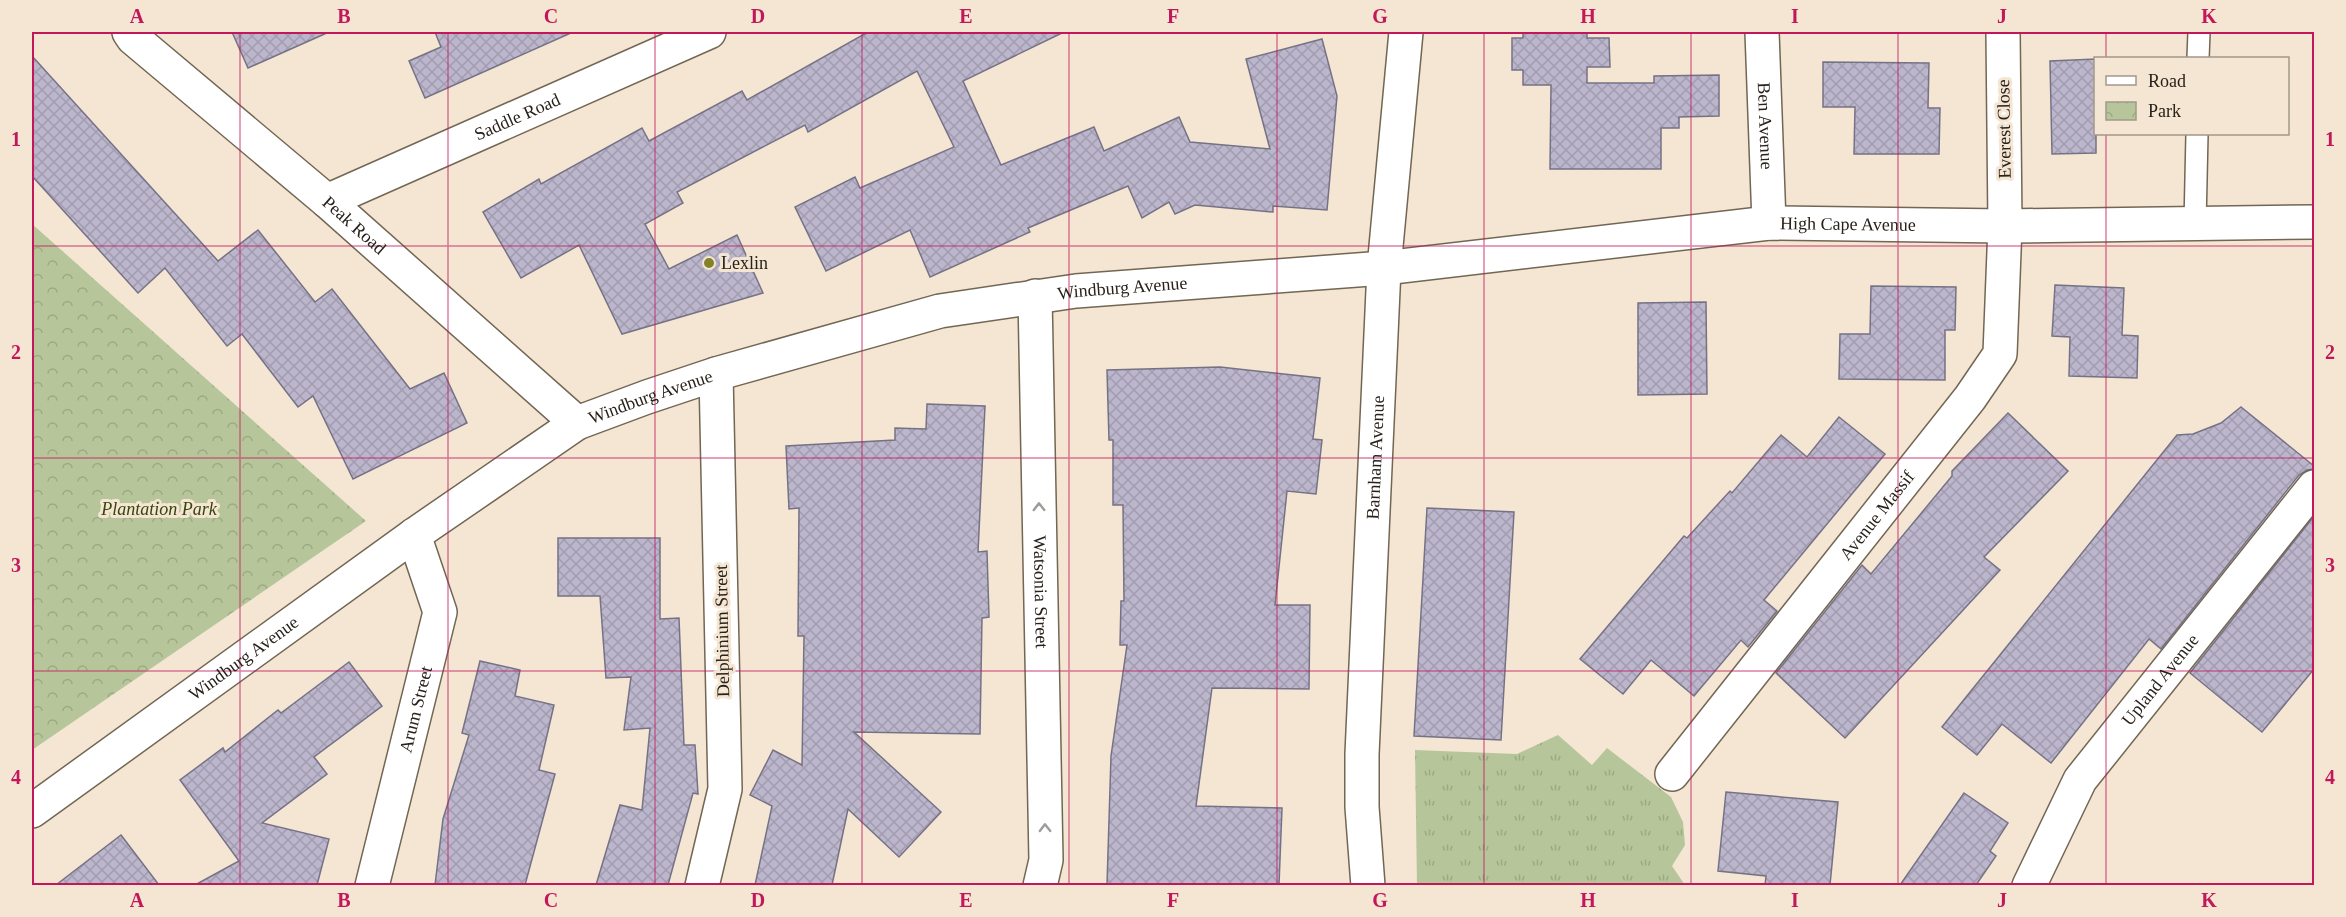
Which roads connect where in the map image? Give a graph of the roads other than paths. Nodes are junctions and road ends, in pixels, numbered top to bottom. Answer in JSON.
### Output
{"nodes":[{"id":1,"x":129,"y":32,"type":"edge"},
{"id":2,"x":709,"y":32,"type":"edge"},
{"id":3,"x":1406,"y":32,"type":"edge"},
{"id":4,"x":1762,"y":32,"type":"edge"},
{"id":5,"x":2003,"y":32,"type":"edge"},
{"id":6,"x":2199,"y":32,"type":"edge"},
{"id":7,"x":2198,"y":57,"type":"edge"},
{"id":8,"x":2197,"y":135,"type":"edge"},
{"id":9,"x":327,"y":201,"type":"junction"},
{"id":10,"x":2314,"y":222,"type":"edge"},
{"id":11,"x":1769,"y":223,"type":"junction"},
{"id":12,"x":2195,"y":224,"type":"junction"},
{"id":13,"x":2005,"y":226,"type":"junction"},
{"id":14,"x":1384,"y":268,"type":"junction"},
{"id":15,"x":1035,"y":296,"type":"junction"},
{"id":16,"x":716,"y":375,"type":"junction"},
{"id":17,"x":577,"y":423,"type":"junction"},
{"id":18,"x":2314,"y":487,"type":"edge"},
{"id":19,"x":414,"y":535,"type":"junction"},
{"id":20,"x":1672,"y":774,"type":"dead end"},
{"id":21,"x":32,"y":811,"type":"edge"},
{"id":22,"x":372,"y":885,"type":"edge"},
{"id":23,"x":702,"y":885,"type":"edge"},
{"id":24,"x":1040,"y":885,"type":"edge"},
{"id":25,"x":1368,"y":885,"type":"edge"},
{"id":26,"x":2029,"y":885,"type":"edge"}],
"edges":[{"from":1,"to":9,"type":"street","name":"Peak Road"},
{"from":2,"to":9,"type":"street","name":"Saddle Road"},
{"from":3,"to":14,"type":"street","name":"Barnham Avenue"},
{"from":4,"to":11,"type":"street","name":"Ben Avenue"},
{"from":5,"to":13,"type":"street","name":"Everest Close"},
{"from":6,"to":7,"type":"lane"},
{"from":8,"to":12,"type":"lane"},
{"from":9,"to":17,"type":"street","name":"Peak Road"},
{"from":10,"to":12,"type":"street","name":"High Cape Avenue"},
{"from":11,"to":13,"type":"street","name":"High Cape Avenue"},
{"from":11,"to":14,"type":"street","name":"High Cape Avenue"},
{"from":12,"to":13,"type":"street","name":"High Cape Avenue"},
{"from":13,"to":20,"type":"street","name":"Avenue Massif"},
{"from":14,"to":15,"type":"street","name":"Windburg Avenue"},
{"from":14,"to":25,"type":"street","name":"Barnham Avenue"},
{"from":15,"to":16,"type":"street","name":"Windburg Avenue"},
{"from":24,"to":15,"type":"street","name":"Watsonia Street","one_way":true},
{"from":16,"to":17,"type":"street","name":"Windburg Avenue"},
{"from":16,"to":23,"type":"street","name":"Delphinium Street"},
{"from":17,"to":19,"type":"street","name":"Windburg Avenue"},
{"from":18,"to":26,"type":"street","name":"Upland Avenue"},
{"from":19,"to":21,"type":"street","name":"Windburg Avenue"},
{"from":19,"to":22,"type":"street","name":"Arum Street"}]}
